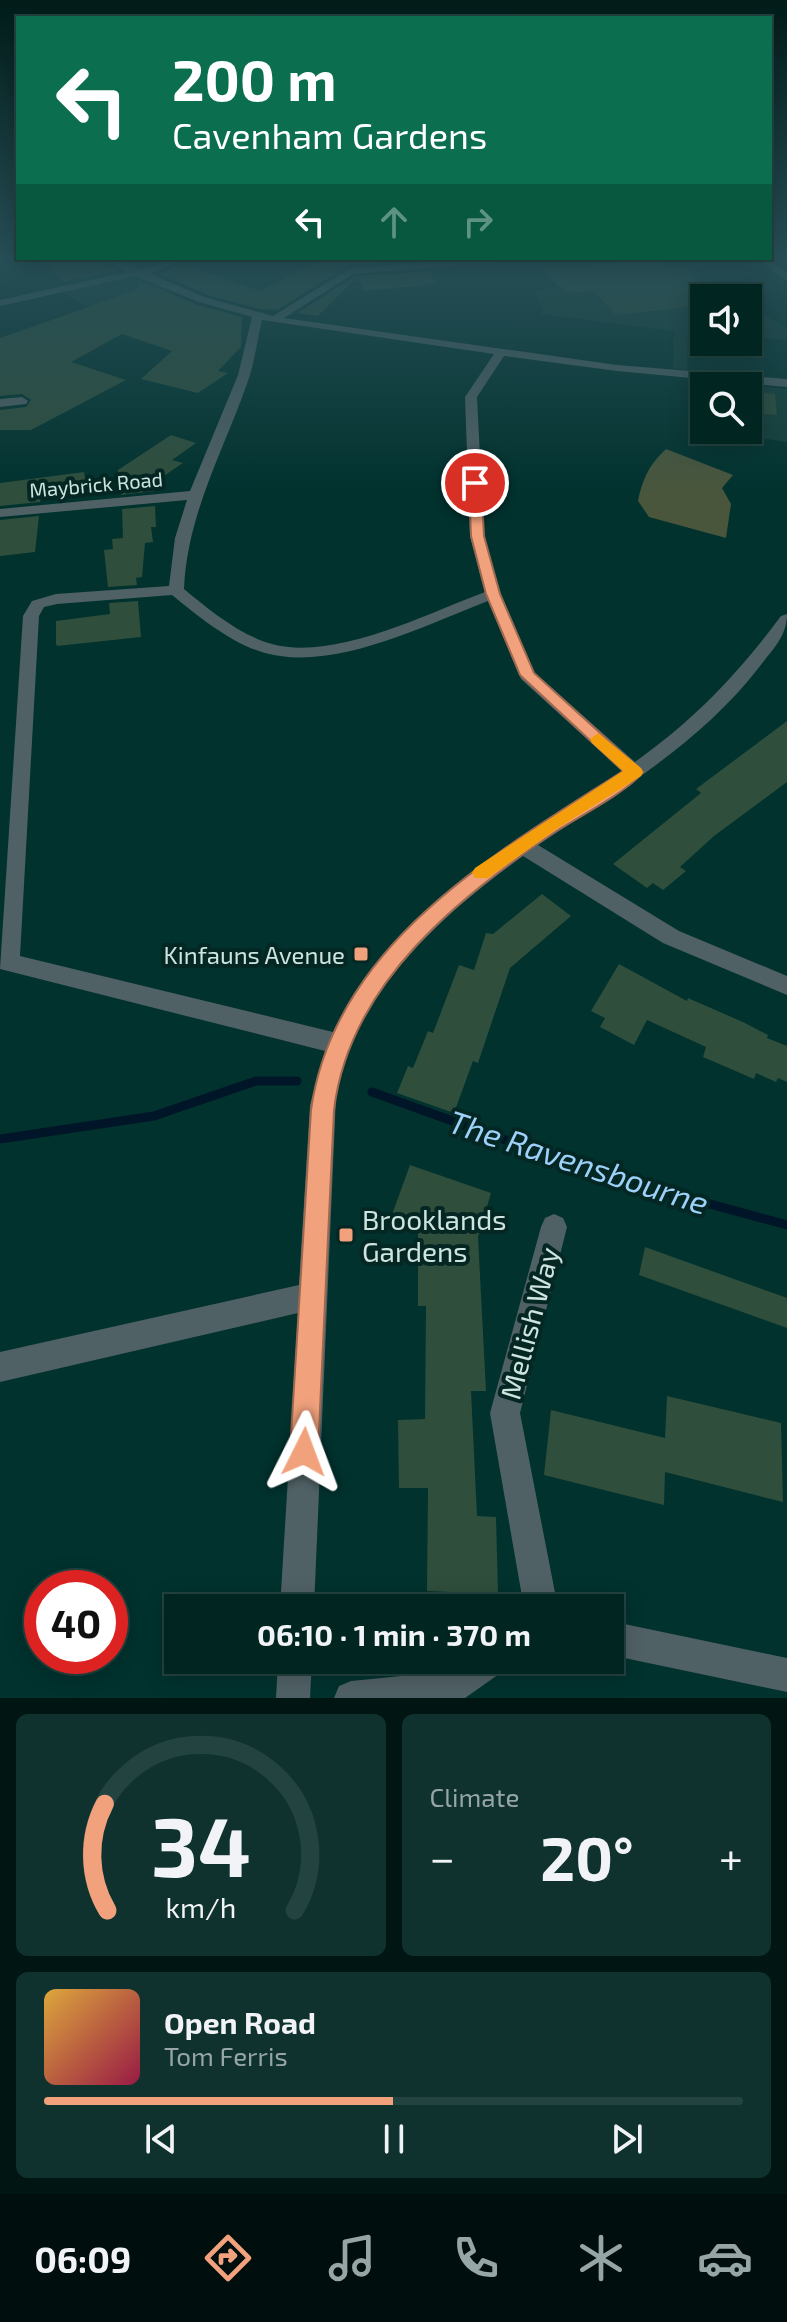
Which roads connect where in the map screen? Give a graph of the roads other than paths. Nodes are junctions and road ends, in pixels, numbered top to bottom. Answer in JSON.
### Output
{"nodes":[{"id":1,"x":253,"y":335,"type":"edge"},
{"id":2,"x":378,"y":335,"type":"edge"},
{"id":3,"x":500,"y":353,"type":"junction"},
{"id":4,"x":787,"y":383,"type":"edge"},
{"id":5,"x":22,"y":401,"type":"dead end"},
{"id":6,"x":0,"y":403,"type":"edge"},
{"id":7,"x":196,"y":495,"type":"junction"},
{"id":8,"x":0,"y":513,"type":"edge"},
{"id":9,"x":176,"y":590,"type":"junction"},
{"id":10,"x":493,"y":594,"type":"junction"},
{"id":11,"x":787,"y":619,"type":"edge"},
{"id":12,"x":635,"y":772,"type":"junction"},
{"id":13,"x":521,"y":845,"type":"junction"},
{"id":14,"x":4,"y":961,"type":"edge"},
{"id":15,"x":787,"y":986,"type":"edge"},
{"id":16,"x":339,"y":1044,"type":"junction"},
{"id":17,"x":554,"y":1227,"type":"dead end"},
{"id":18,"x":312,"y":1296,"type":"junction"},
{"id":19,"x":0,"y":1367,"type":"edge"},
{"id":20,"x":298,"y":1594,"type":"edge"},
{"id":21,"x":538,"y":1594,"type":"edge"},
{"id":22,"x":624,"y":1641,"type":"edge"},
{"id":23,"x":294,"y":1674,"type":"edge"},
{"id":24,"x":470,"y":1674,"type":"edge"},
{"id":25,"x":787,"y":1675,"type":"edge"},
{"id":26,"x":293,"y":1698,"type":"edge"},
{"id":27,"x":351,"y":1698,"type":"edge"}],
"edges":[{"from":1,"to":7,"type":"street"},
{"from":2,"to":3,"type":"street"},
{"from":3,"to":4,"type":"street"},
{"from":3,"to":10,"type":"street"},
{"from":5,"to":6,"type":"street"},
{"from":7,"to":8,"type":"street","name":"Maybrick Road"},
{"from":7,"to":9,"type":"street"},
{"from":9,"to":10,"type":"street"},
{"from":9,"to":14,"type":"street"},
{"from":10,"to":12,"type":"street"},
{"from":11,"to":12,"type":"street"},
{"from":12,"to":13,"type":"street"},
{"from":13,"to":15,"type":"street"},
{"from":13,"to":16,"type":"street"},
{"from":14,"to":16,"type":"street"},
{"from":16,"to":18,"type":"street"},
{"from":17,"to":21,"type":"street","name":"Mellish Way"},
{"from":18,"to":19,"type":"street"},
{"from":18,"to":20,"type":"street"},
{"from":22,"to":25,"type":"street"},
{"from":23,"to":26,"type":"street"},
{"from":24,"to":27,"type":"street"}]}
